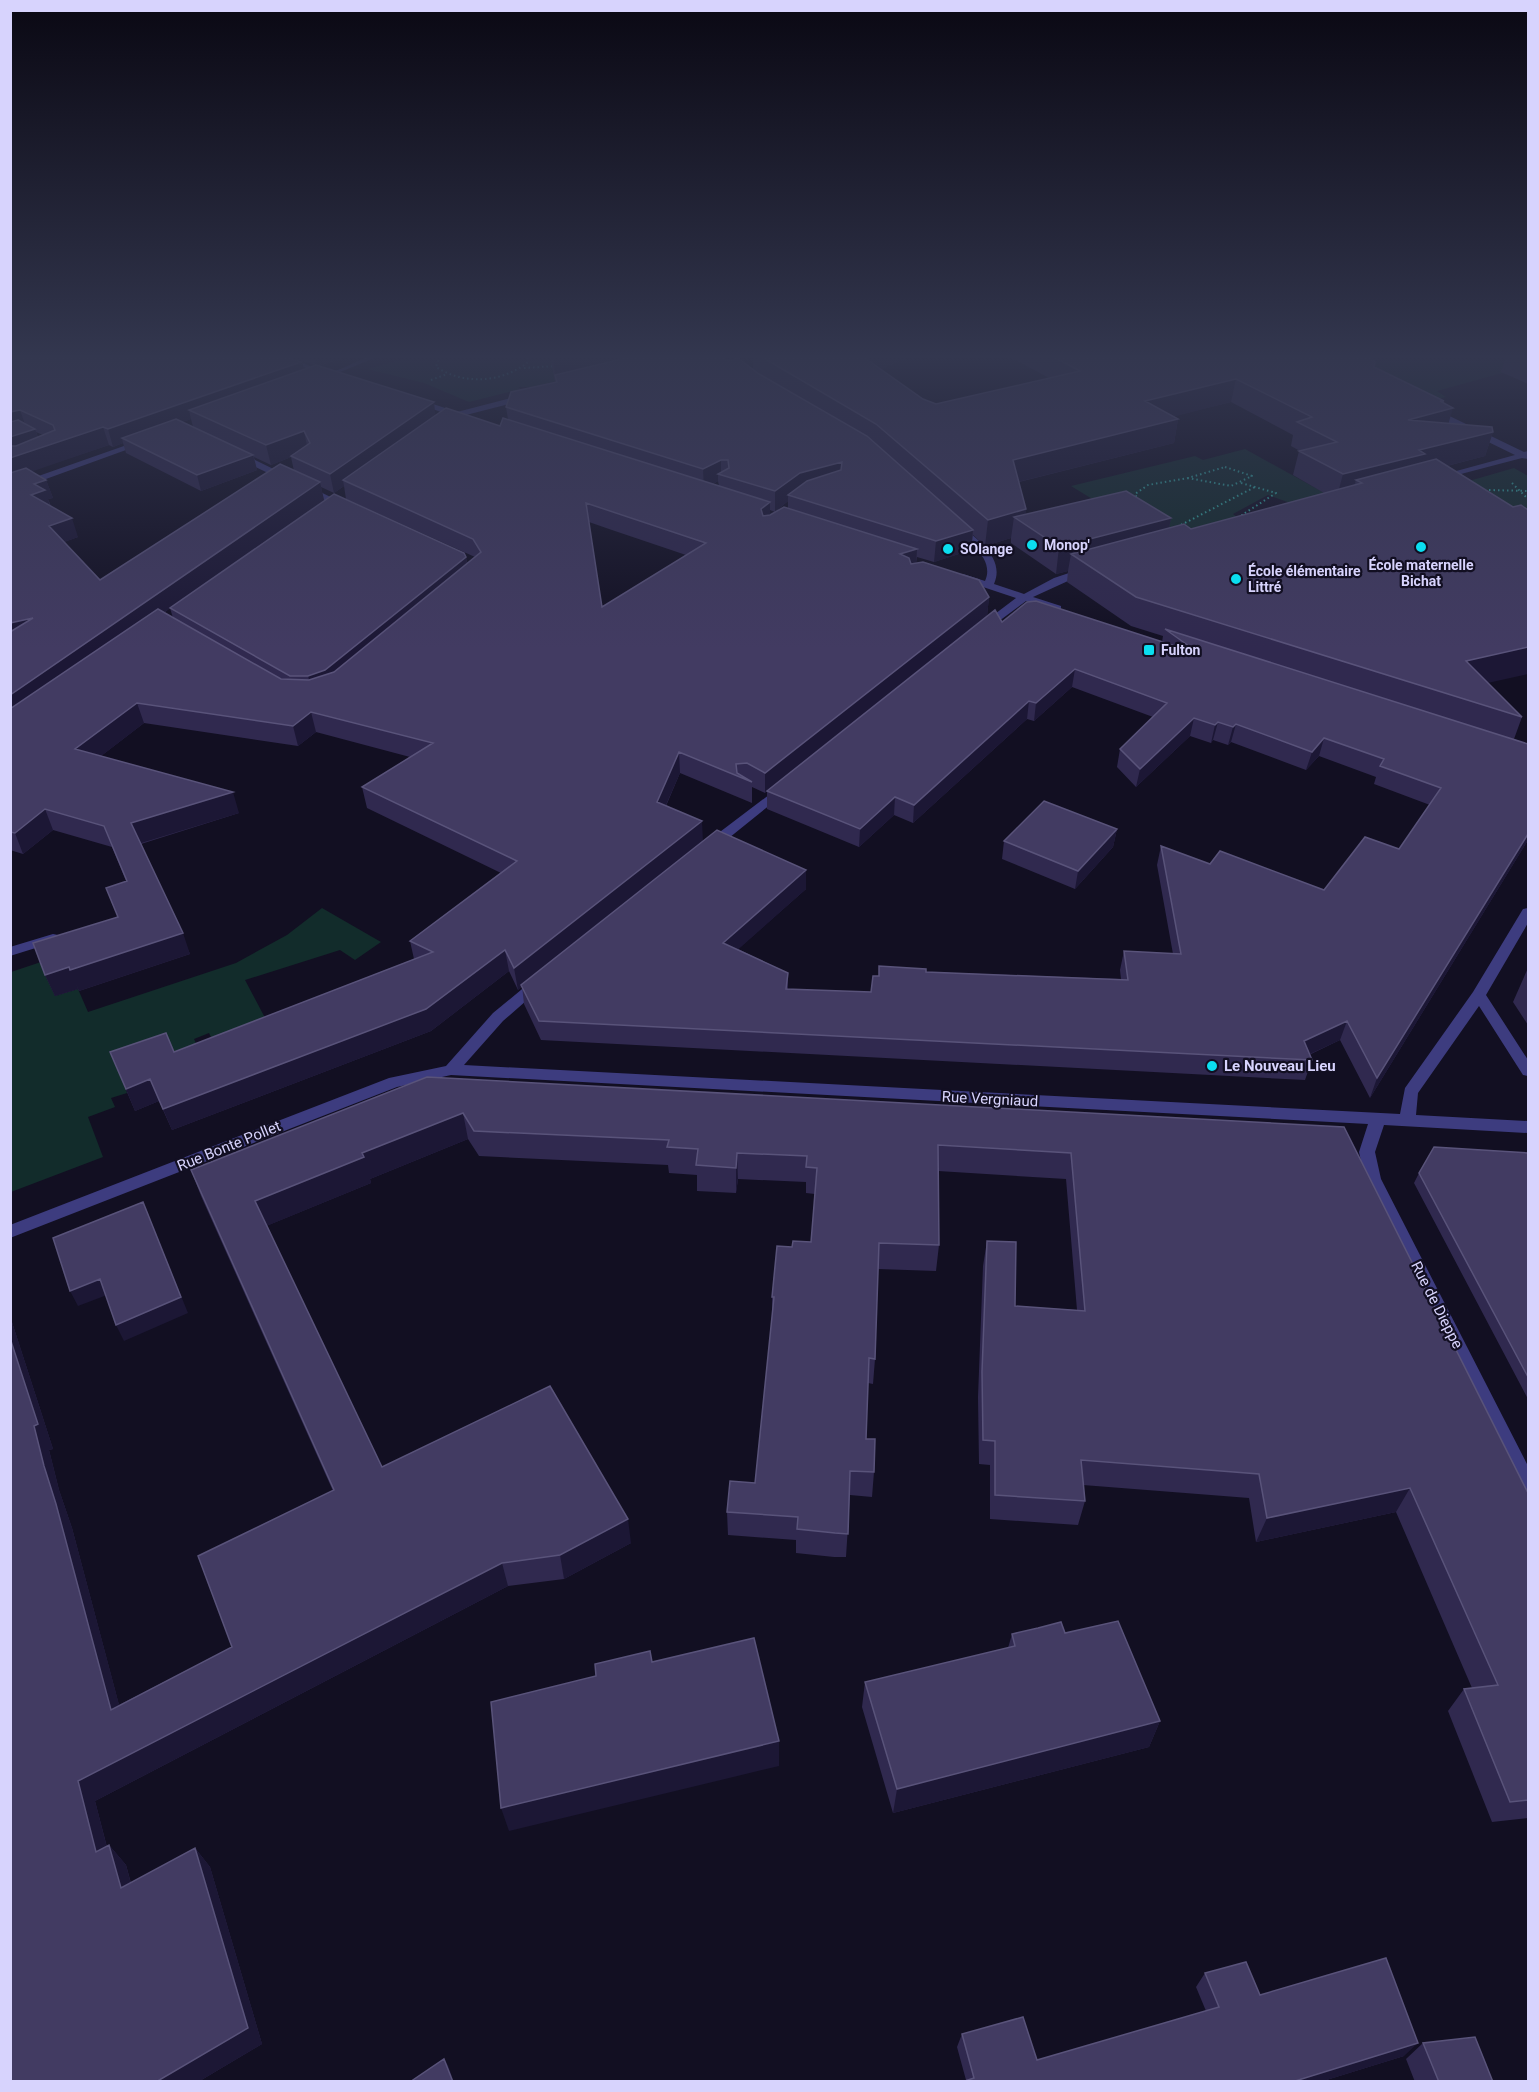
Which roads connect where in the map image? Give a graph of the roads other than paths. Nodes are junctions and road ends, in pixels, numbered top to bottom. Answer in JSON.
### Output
{"nodes":[{"id":1,"x":112,"y":454,"type":"edge"},
{"id":2,"x":235,"y":454,"type":"edge"},
{"id":3,"x":1526,"y":456,"type":"edge"},
{"id":4,"x":36,"y":470,"type":"edge"},
{"id":5,"x":46,"y":477,"type":"junction"},
{"id":6,"x":1437,"y":479,"type":"junction"},
{"id":7,"x":1426,"y":482,"type":"edge"},
{"id":8,"x":1448,"y":486,"type":"edge"},
{"id":9,"x":10,"y":489,"type":"edge"},
{"id":10,"x":338,"y":497,"type":"junction"},
{"id":11,"x":324,"y":507,"type":"edge"},
{"id":12,"x":356,"y":511,"type":"edge"},
{"id":13,"x":952,"y":523,"type":"edge"},
{"id":14,"x":1099,"y":567,"type":"edge"},
{"id":15,"x":955,"y":574,"type":"edge"},
{"id":16,"x":987,"y":585,"type":"junction"},
{"id":17,"x":1023,"y":596,"type":"junction"},
{"id":18,"x":1071,"y":612,"type":"edge"},
{"id":19,"x":971,"y":638,"type":"edge"},
{"id":20,"x":790,"y":782,"type":"edge"},
{"id":21,"x":750,"y":793,"type":"edge"},
{"id":22,"x":766,"y":801,"type":"junction"},
{"id":23,"x":702,"y":852,"type":"edge"},
{"id":24,"x":1528,"y":912,"type":"edge"},
{"id":25,"x":71,"y":933,"type":"edge"},
{"id":26,"x":10,"y":952,"type":"edge"},
{"id":27,"x":548,"y":975,"type":"edge"},
{"id":28,"x":1479,"y":995,"type":"junction"},
{"id":29,"x":451,"y":1070,"type":"junction"},
{"id":30,"x":1528,"y":1071,"type":"edge"},
{"id":31,"x":1377,"y":1120,"type":"junction"},
{"id":32,"x":1407,"y":1122,"type":"junction"},
{"id":33,"x":1528,"y":1127,"type":"edge"},
{"id":34,"x":10,"y":1232,"type":"edge"},
{"id":35,"x":1528,"y":1485,"type":"edge"}],
"edges":[{"from":1,"to":5,"type":"street"},
{"from":2,"to":10,"type":"street"},
{"from":3,"to":6,"type":"street"},
{"from":4,"to":5,"type":"street"},
{"from":5,"to":9,"type":"street"},
{"from":6,"to":7,"type":"street"},
{"from":6,"to":8,"type":"street"},
{"from":10,"to":11,"type":"street"},
{"from":10,"to":12,"type":"street"},
{"from":13,"to":16,"type":"street"},
{"from":14,"to":17,"type":"street"},
{"from":15,"to":16,"type":"street"},
{"from":16,"to":17,"type":"street"},
{"from":17,"to":18,"type":"street"},
{"from":17,"to":19,"type":"street"},
{"from":20,"to":22,"type":"street"},
{"from":21,"to":22,"type":"street"},
{"from":22,"to":23,"type":"street"},
{"from":24,"to":28,"type":"street"},
{"from":25,"to":26,"type":"street"},
{"from":27,"to":29,"type":"street"},
{"from":28,"to":30,"type":"street"},
{"from":28,"to":32,"type":"street"},
{"from":29,"to":31,"type":"street","name":"Rue Vergniaud"},
{"from":29,"to":34,"type":"street","name":"Rue Bonte Pollet"},
{"from":31,"to":32,"type":"street","name":"Rue Vergniaud"},
{"from":31,"to":35,"type":"street","name":"Rue de Dieppe"},
{"from":32,"to":33,"type":"street","name":"Rue Vergniaud"}]}
